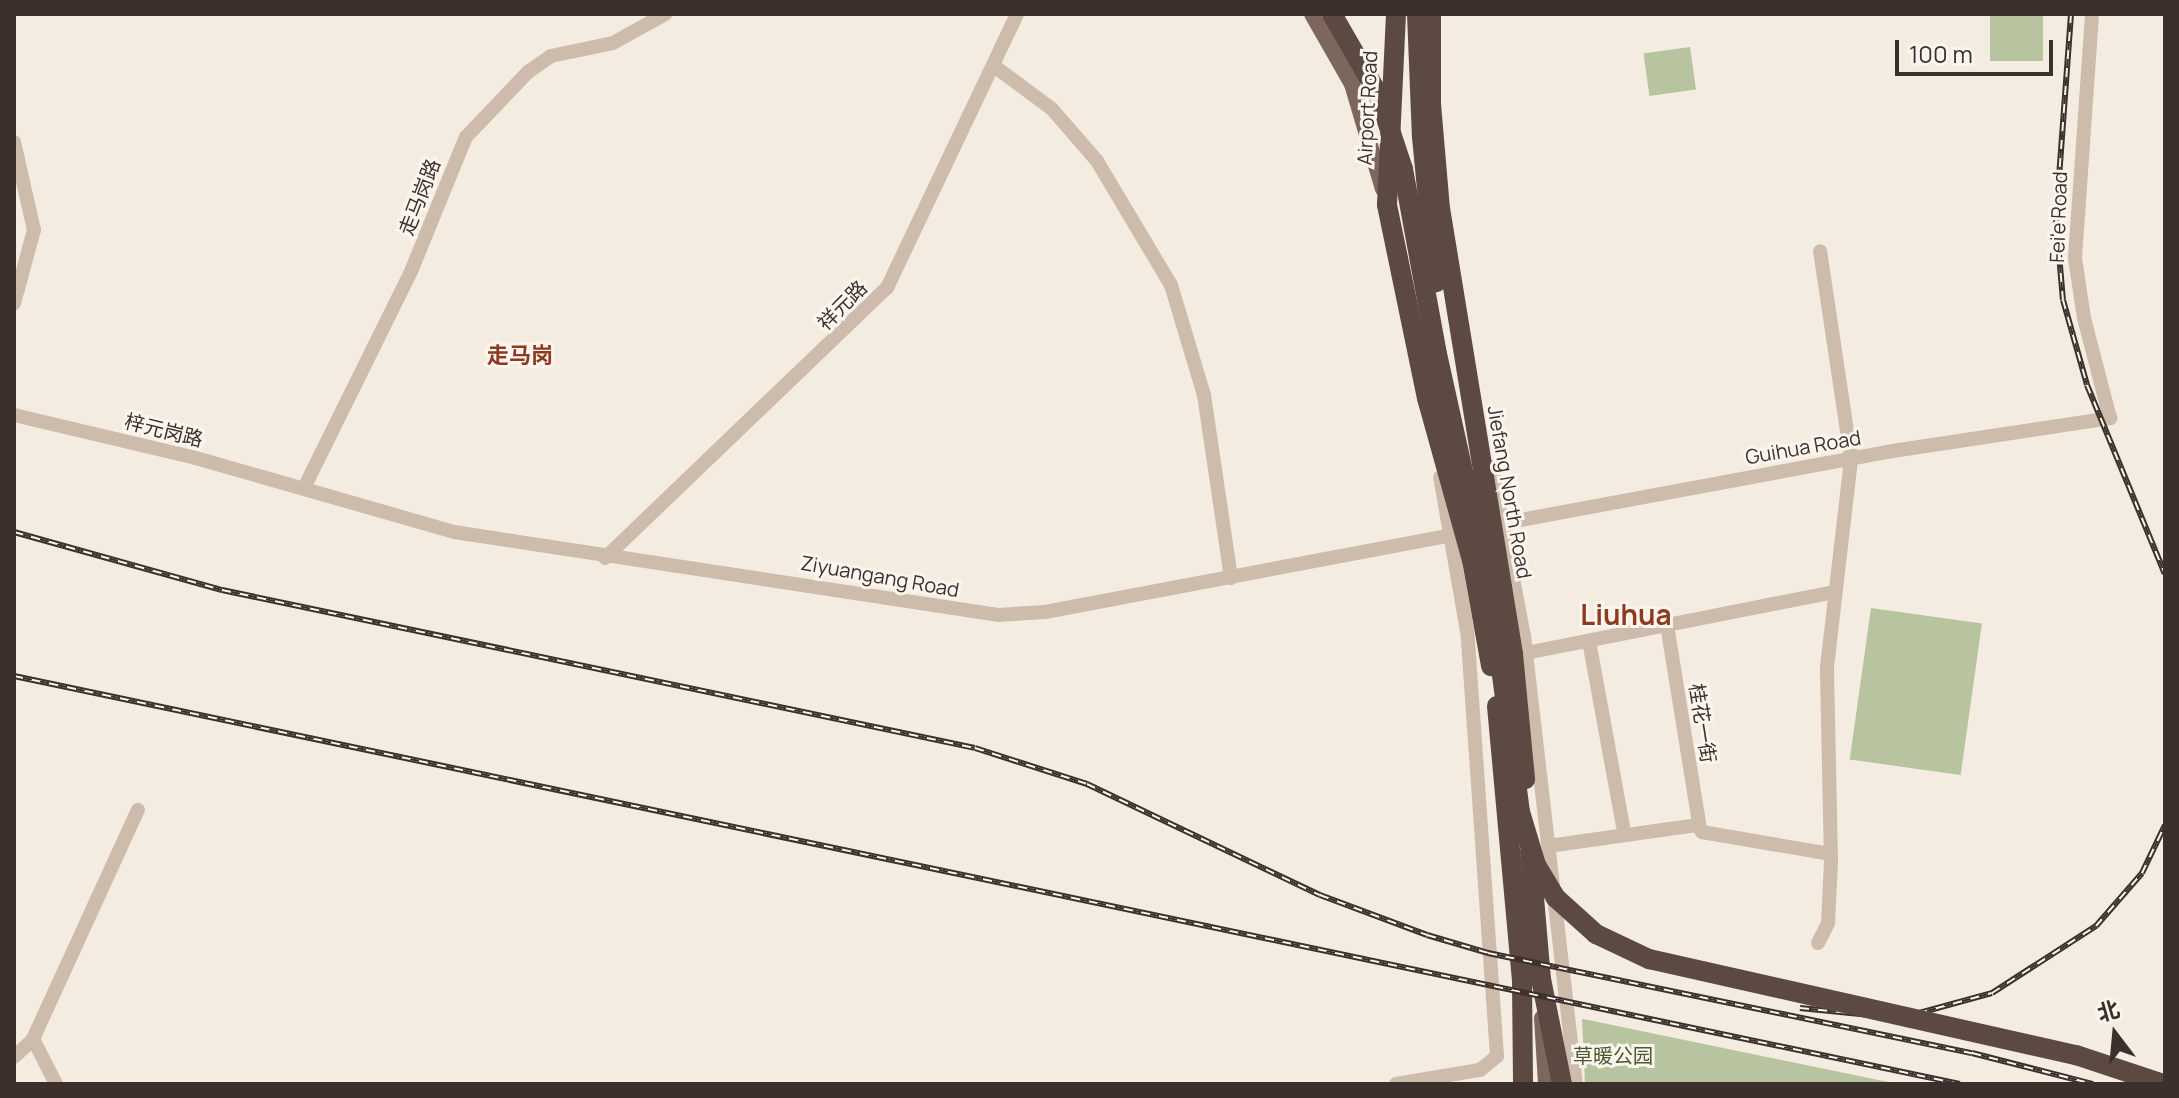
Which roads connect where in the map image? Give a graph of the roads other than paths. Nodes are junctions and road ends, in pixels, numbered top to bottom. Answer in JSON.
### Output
{"nodes":[{"id":1,"x":665,"y":14,"type":"edge"},
{"id":2,"x":1017,"y":14,"type":"edge"},
{"id":3,"x":1314,"y":14,"type":"edge"},
{"id":4,"x":1333,"y":14,"type":"edge"},
{"id":5,"x":1398,"y":14,"type":"edge"},
{"id":6,"x":1417,"y":14,"type":"edge"},
{"id":7,"x":1431,"y":14,"type":"edge"},
{"id":8,"x":2092,"y":14,"type":"edge"},
{"id":9,"x":994,"y":66,"type":"junction"},
{"id":10,"x":14,"y":142,"type":"edge"},
{"id":11,"x":1438,"y":187,"type":"junction"},
{"id":12,"x":1387,"y":205,"type":"junction"},
{"id":13,"x":1820,"y":251,"type":"dead end"},
{"id":14,"x":1450,"y":276,"type":"junction"},
{"id":15,"x":17,"y":282,"type":"edge"},
{"id":16,"x":1431,"y":288,"type":"dead end"},
{"id":17,"x":14,"y":303,"type":"edge"},
{"id":18,"x":14,"y":415,"type":"edge"},
{"id":19,"x":2110,"y":418,"type":"joint"},
{"id":20,"x":1434,"y":425,"type":"junction"},
{"id":21,"x":1851,"y":458,"type":"junction"},
{"id":22,"x":1459,"y":460,"type":"junction"},
{"id":23,"x":304,"y":488,"type":"junction"},
{"id":24,"x":1485,"y":505,"type":"junction"},
{"id":25,"x":1504,"y":523,"type":"junction"},
{"id":26,"x":1452,"y":535,"type":"junction"},
{"id":27,"x":605,"y":558,"type":"junction"},
{"id":28,"x":1231,"y":578,"type":"junction"},
{"id":29,"x":1835,"y":592,"type":"junction"},
{"id":30,"x":1667,"y":625,"type":"junction"},
{"id":31,"x":1589,"y":641,"type":"junction"},
{"id":32,"x":1526,"y":653,"type":"junction"},
{"id":33,"x":138,"y":810,"type":"dead end"},
{"id":34,"x":1623,"y":826,"type":"dead end"},
{"id":35,"x":1700,"y":828,"type":"junction"},
{"id":36,"x":1548,"y":846,"type":"junction"},
{"id":37,"x":1831,"y":854,"type":"junction"},
{"id":38,"x":1818,"y":943,"type":"dead end"},
{"id":39,"x":1531,"y":981,"type":"junction"},
{"id":40,"x":33,"y":1039,"type":"junction"},
{"id":41,"x":14,"y":1057,"type":"edge"},
{"id":42,"x":56,"y":1084,"type":"edge"},
{"id":43,"x":1396,"y":1084,"type":"edge"},
{"id":44,"x":1523,"y":1084,"type":"edge"},
{"id":45,"x":1537,"y":1084,"type":"edge"},
{"id":46,"x":1546,"y":1084,"type":"edge"},
{"id":47,"x":1562,"y":1084,"type":"edge"},
{"id":48,"x":1576,"y":1084,"type":"edge"},
{"id":49,"x":2163,"y":1084,"type":"edge"}],
"edges":[{"from":1,"to":23,"type":"street","name":"走马岗路"},
{"from":2,"to":9,"type":"street","name":"祥元路"},
{"from":3,"to":4,"type":"main road"},
{"from":3,"to":12,"type":"main road"},
{"from":4,"to":22,"type":"highway","bridge":true},
{"from":5,"to":7,"type":"highway"},
{"from":5,"to":12,"type":"highway","name":"Airport Road"},
{"from":6,"to":22,"type":"highway","bridge":true},
{"from":7,"to":11,"type":"highway","name":"Jiefang North Road"},
{"from":8,"to":19,"type":"street","name":"Fei'e Road"},
{"from":9,"to":27,"type":"street","name":"祥元路"},
{"from":9,"to":28,"type":"street"},
{"from":10,"to":15,"type":"street"},
{"from":11,"to":12,"type":"highway"},
{"from":11,"to":14,"type":"highway","name":"Jiefang North Road"},
{"from":12,"to":20,"type":"highway","name":"Jiefang North Road"},
{"from":13,"to":21,"type":"street"},
{"from":14,"to":24,"type":"highway","name":"Jiefang North Road"},
{"from":14,"to":25,"type":"street"},
{"from":15,"to":17,"type":"street"},
{"from":16,"to":24,"type":"main road"},
{"from":18,"to":23,"type":"street","name":"梓元岗路"},
{"from":19,"to":21,"type":"street","name":"Guihua Road"},
{"from":20,"to":26,"type":"street"},
{"from":20,"to":39,"type":"highway","name":"Jiefang North Road"},
{"from":21,"to":25,"type":"street","name":"Guihua Road"},
{"from":21,"to":29,"type":"street"},
{"from":22,"to":49,"type":"highway","bridge":true},
{"from":23,"to":27,"type":"street","name":"Ziyuangang Road"},
{"from":24,"to":39,"type":"highway","name":"Jiefang North Road"},
{"from":25,"to":32,"type":"street"},
{"from":26,"to":28,"type":"street","name":"Ziyuangang Road"},
{"from":26,"to":43,"type":"street"},
{"from":27,"to":28,"type":"street","name":"Ziyuangang Road"},
{"from":29,"to":30,"type":"street"},
{"from":29,"to":37,"type":"street"},
{"from":30,"to":31,"type":"street"},
{"from":30,"to":35,"type":"street","name":"桂花一街"},
{"from":31,"to":32,"type":"street"},
{"from":31,"to":34,"type":"street"},
{"from":32,"to":36,"type":"street"},
{"from":33,"to":40,"type":"street"},
{"from":35,"to":36,"type":"street"},
{"from":35,"to":37,"type":"street"},
{"from":36,"to":48,"type":"street"},
{"from":37,"to":38,"type":"street"},
{"from":39,"to":44,"type":"highway","name":"Jiefang North Road"},
{"from":39,"to":45,"type":"main road","name":"Jiefang North Road"},
{"from":39,"to":46,"type":"main road","name":"Jiefang North Road"},
{"from":39,"to":47,"type":"highway","name":"Jiefang North Road"},
{"from":40,"to":41,"type":"street"},
{"from":40,"to":42,"type":"street"}]}
